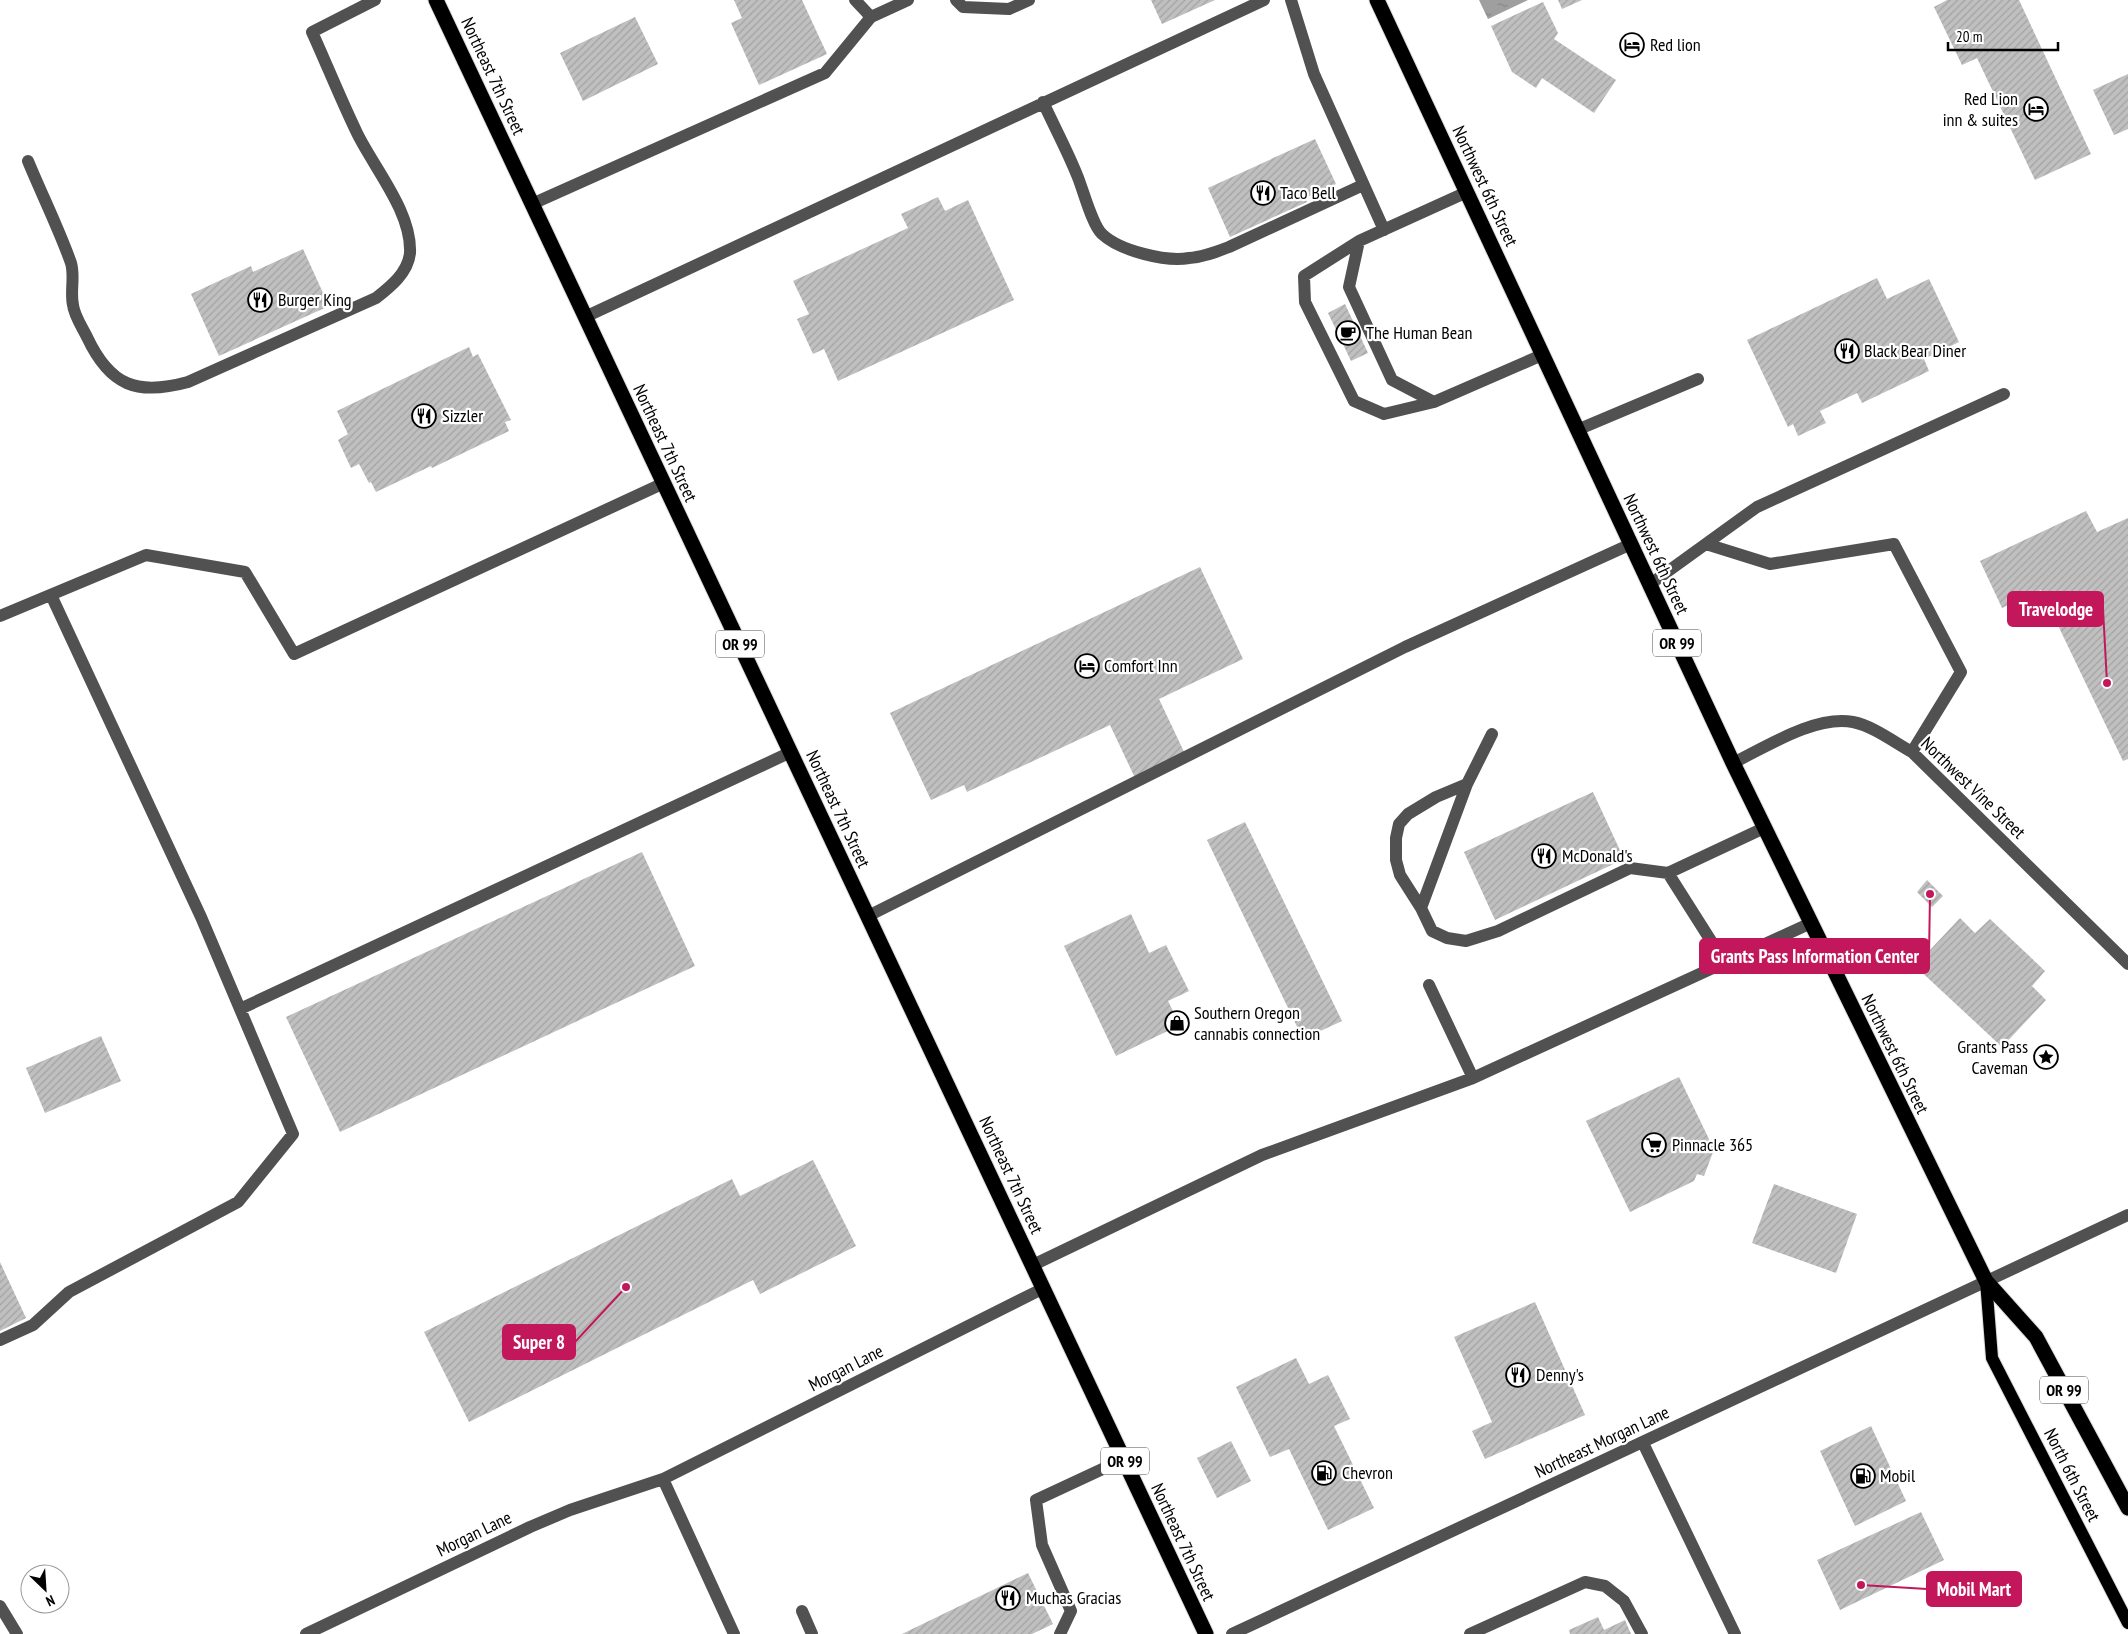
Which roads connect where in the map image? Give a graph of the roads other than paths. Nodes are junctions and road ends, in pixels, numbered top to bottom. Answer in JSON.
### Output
{"nodes":[{"id":1,"x":375,"y":0,"type":"edge"},
{"id":2,"x":436,"y":0,"type":"edge"},
{"id":3,"x":855,"y":0,"type":"edge"},
{"id":4,"x":908,"y":0,"type":"edge"},
{"id":5,"x":956,"y":0,"type":"edge"},
{"id":6,"x":1029,"y":0,"type":"edge"},
{"id":7,"x":1264,"y":0,"type":"edge"},
{"id":8,"x":1291,"y":0,"type":"edge"},
{"id":9,"x":1377,"y":0,"type":"edge"},
{"id":10,"x":871,"y":17,"type":"junction"},
{"id":11,"x":1043,"y":102,"type":"junction"},
{"id":12,"x":28,"y":161,"type":"dead end"},
{"id":13,"x":1363,"y":185,"type":"junction"},
{"id":14,"x":1467,"y":192,"type":"junction"},
{"id":15,"x":532,"y":204,"type":"junction"},
{"id":16,"x":1384,"y":230,"type":"junction"},
{"id":17,"x":1359,"y":242,"type":"junction"},
{"id":18,"x":586,"y":317,"type":"junction"},
{"id":19,"x":1542,"y":355,"type":"junction"},
{"id":20,"x":1698,"y":379,"type":"dead end"},
{"id":21,"x":2004,"y":394,"type":"dead end"},
{"id":22,"x":1434,"y":402,"type":"junction"},
{"id":23,"x":1577,"y":430,"type":"junction"},
{"id":24,"x":664,"y":483,"type":"junction"},
{"id":25,"x":1631,"y":544,"type":"junction"},
{"id":26,"x":1706,"y":544,"type":"junction"},
{"id":27,"x":1649,"y":585,"type":"junction"},
{"id":28,"x":51,"y":595,"type":"junction"},
{"id":29,"x":0,"y":616,"type":"edge"},
{"id":30,"x":1492,"y":734,"type":"dead end"},
{"id":31,"x":791,"y":752,"type":"junction"},
{"id":32,"x":1912,"y":752,"type":"junction"},
{"id":33,"x":1733,"y":763,"type":"junction"},
{"id":34,"x":1467,"y":784,"type":"junction"},
{"id":35,"x":1764,"y":828,"type":"junction"},
{"id":36,"x":1668,"y":873,"type":"junction"},
{"id":37,"x":1421,"y":908,"type":"junction"},
{"id":38,"x":868,"y":916,"type":"junction"},
{"id":39,"x":1811,"y":923,"type":"junction"},
{"id":40,"x":1724,"y":963,"type":"junction"},
{"id":41,"x":2128,"y":964,"type":"edge"},
{"id":42,"x":1429,"y":985,"type":"dead end"},
{"id":43,"x":240,"y":1009,"type":"junction"},
{"id":44,"x":1473,"y":1078,"type":"junction"},
{"id":45,"x":2128,"y":1215,"type":"edge"},
{"id":46,"x":1033,"y":1265,"type":"junction"},
{"id":47,"x":1986,"y":1281,"type":"junction"},
{"id":48,"x":1044,"y":1288,"type":"junction"},
{"id":49,"x":0,"y":1340,"type":"edge"},
{"id":50,"x":1643,"y":1443,"type":"junction"},
{"id":51,"x":1124,"y":1459,"type":"junction"},
{"id":52,"x":663,"y":1479,"type":"junction"},
{"id":53,"x":2128,"y":1508,"type":"edge"},
{"id":54,"x":0,"y":1606,"type":"edge"},
{"id":55,"x":802,"y":1611,"type":"dead end"},
{"id":56,"x":2128,"y":1623,"type":"edge"},
{"id":57,"x":17,"y":1634,"type":"edge"},
{"id":58,"x":306,"y":1634,"type":"edge"},
{"id":59,"x":734,"y":1634,"type":"edge"},
{"id":60,"x":812,"y":1634,"type":"edge"},
{"id":61,"x":1060,"y":1634,"type":"edge"},
{"id":62,"x":1206,"y":1634,"type":"edge"},
{"id":63,"x":1232,"y":1634,"type":"edge"},
{"id":64,"x":1470,"y":1634,"type":"edge"},
{"id":65,"x":1642,"y":1634,"type":"edge"},
{"id":66,"x":1735,"y":1634,"type":"edge"}],
"edges":[{"from":1,"to":12,"type":"street"},
{"from":2,"to":15,"type":"highway","name":"Northeast 7th Street","number":"OR 99"},
{"from":3,"to":10,"type":"street"},
{"from":4,"to":10,"type":"street"},
{"from":5,"to":6,"type":"street"},
{"from":7,"to":11,"type":"street"},
{"from":8,"to":13,"type":"street"},
{"from":9,"to":14,"type":"highway","name":"Northwest 6th Street","number":"OR 99"},
{"from":10,"to":15,"type":"street"},
{"from":11,"to":13,"type":"street"},
{"from":11,"to":18,"type":"street"},
{"from":13,"to":16,"type":"street"},
{"from":14,"to":16,"type":"street"},
{"from":14,"to":19,"type":"highway","name":"Northwest 6th Street","number":"OR 99"},
{"from":15,"to":18,"type":"highway","name":"Northeast 7th Street","number":"OR 99"},
{"from":16,"to":17,"type":"street"},
{"from":17,"to":22,"type":"street"},
{"from":17,"to":22,"type":"street"},
{"from":18,"to":24,"type":"highway","name":"Northeast 7th Street","number":"OR 99"},
{"from":19,"to":22,"type":"street"},
{"from":19,"to":23,"type":"highway","name":"Northwest 6th Street","number":"OR 99"},
{"from":20,"to":23,"type":"street"},
{"from":21,"to":26,"type":"street"},
{"from":23,"to":25,"type":"highway","name":"Northwest 6th Street","number":"OR 99"},
{"from":24,"to":28,"type":"street"},
{"from":24,"to":31,"type":"highway","name":"Northeast 7th Street","number":"OR 99"},
{"from":25,"to":27,"type":"highway","name":"Northwest 6th Street","number":"OR 99"},
{"from":25,"to":38,"type":"street"},
{"from":26,"to":27,"type":"street"},
{"from":26,"to":32,"type":"street"},
{"from":27,"to":33,"type":"highway","name":"Northwest 6th Street","number":"OR 99"},
{"from":28,"to":29,"type":"street"},
{"from":28,"to":43,"type":"street"},
{"from":30,"to":34,"type":"street"},
{"from":31,"to":38,"type":"highway","name":"Northeast 7th Street","number":"OR 99"},
{"from":31,"to":43,"type":"street"},
{"from":32,"to":33,"type":"street","name":"Northwest Vine Street"},
{"from":32,"to":41,"type":"street","name":"Northwest Vine Street"},
{"from":33,"to":35,"type":"highway","name":"Northwest 6th Street","number":"OR 99"},
{"from":34,"to":37,"type":"street"},
{"from":34,"to":37,"type":"street"},
{"from":35,"to":36,"type":"street"},
{"from":35,"to":39,"type":"highway","name":"Northwest 6th Street","number":"OR 99"},
{"from":36,"to":37,"type":"street"},
{"from":36,"to":40,"type":"street"},
{"from":38,"to":46,"type":"highway","name":"Northeast 7th Street","number":"OR 99"},
{"from":39,"to":40,"type":"street"},
{"from":39,"to":47,"type":"highway","name":"Northwest 6th Street","number":"OR 99"},
{"from":40,"to":44,"type":"street"},
{"from":42,"to":44,"type":"street"},
{"from":43,"to":49,"type":"street"},
{"from":44,"to":46,"type":"street"},
{"from":45,"to":47,"type":"street","name":"Northeast Morgan Lane"},
{"from":46,"to":48,"type":"highway","name":"Northeast 7th Street","number":"OR 99"},
{"from":47,"to":50,"type":"street","name":"Northeast Morgan Lane"},
{"from":47,"to":53,"type":"highway","number":"OR 99"},
{"from":47,"to":56,"type":"main road","name":"North 6th Street"},
{"from":48,"to":51,"type":"highway","name":"Northeast 7th Street","number":"OR 99"},
{"from":48,"to":52,"type":"street","name":"Morgan Lane"},
{"from":50,"to":63,"type":"street","name":"Northeast Morgan Lane"},
{"from":50,"to":66,"type":"street"},
{"from":51,"to":61,"type":"street"},
{"from":51,"to":62,"type":"highway","name":"Northeast 7th Street","number":"OR 99"},
{"from":52,"to":58,"type":"street","name":"Morgan Lane"},
{"from":52,"to":59,"type":"street"},
{"from":54,"to":57,"type":"street"},
{"from":55,"to":60,"type":"street"},
{"from":64,"to":65,"type":"street"}]}
